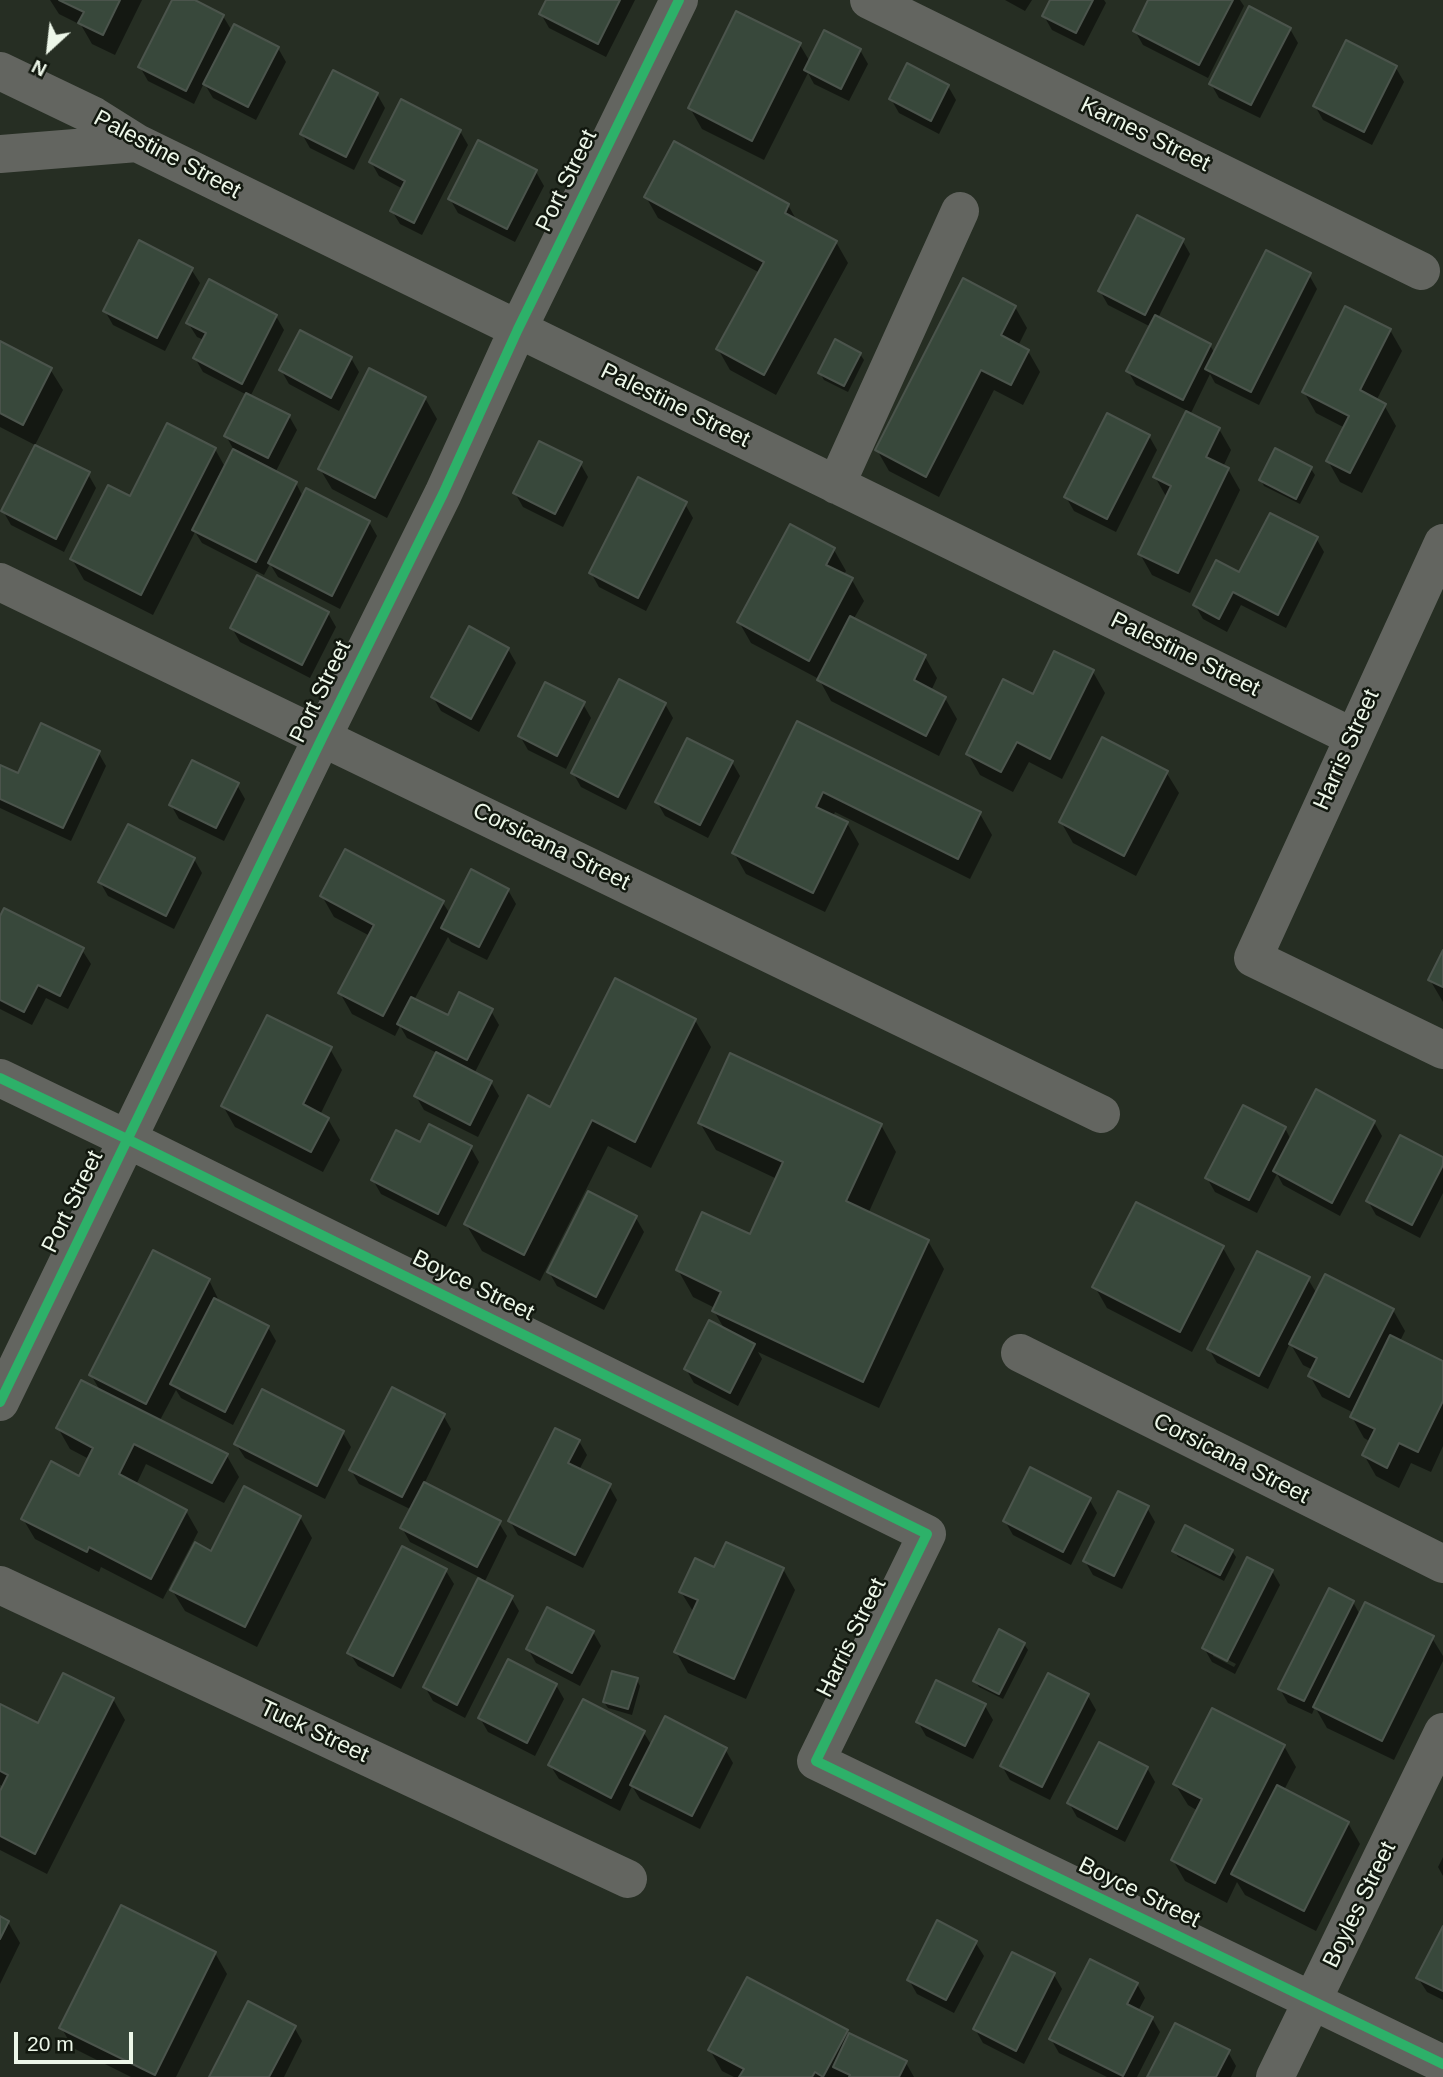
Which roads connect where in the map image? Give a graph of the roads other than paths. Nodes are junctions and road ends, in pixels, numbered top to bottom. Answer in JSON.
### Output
{"nodes":[{"id":1,"x":679,"y":0,"type":"edge"},
{"id":2,"x":869,"y":0,"type":"edge"},
{"id":3,"x":0,"y":71,"type":"edge"},
{"id":4,"x":137,"y":143,"type":"junction"},
{"id":5,"x":0,"y":154,"type":"edge"},
{"id":6,"x":960,"y":211,"type":"dead end"},
{"id":7,"x":1421,"y":271,"type":"dead end"},
{"id":8,"x":518,"y":330,"type":"junction"},
{"id":9,"x":836,"y":485,"type":"junction"},
{"id":10,"x":1443,"y":543,"type":"edge"},
{"id":11,"x":0,"y":582,"type":"edge"},
{"id":12,"x":323,"y":736,"type":"junction"},
{"id":13,"x":1353,"y":737,"type":"junction"},
{"id":14,"x":1443,"y":1049,"type":"edge"},
{"id":15,"x":0,"y":1079,"type":"edge"},
{"id":16,"x":1101,"y":1114,"type":"dead end"},
{"id":17,"x":127,"y":1139,"type":"junction"},
{"id":18,"x":1020,"y":1353,"type":"dead end"},
{"id":19,"x":0,"y":1402,"type":"edge"},
{"id":20,"x":927,"y":1534,"type":"joint"},
{"id":21,"x":1443,"y":1564,"type":"edge"},
{"id":22,"x":0,"y":1585,"type":"edge"},
{"id":23,"x":1443,"y":1732,"type":"edge"},
{"id":24,"x":816,"y":1761,"type":"joint"},
{"id":25,"x":628,"y":1879,"type":"dead end"},
{"id":26,"x":1314,"y":2000,"type":"junction"},
{"id":27,"x":1443,"y":2063,"type":"edge"},
{"id":28,"x":1275,"y":2077,"type":"edge"}],
"edges":[{"from":1,"to":8,"type":"street","name":"Port Street"},
{"from":2,"to":7,"type":"street","name":"Karnes Street"},
{"from":3,"to":4,"type":"street","name":"Palestine Street"},
{"from":4,"to":5,"type":"street"},
{"from":4,"to":8,"type":"street","name":"Palestine Street"},
{"from":6,"to":9,"type":"street"},
{"from":8,"to":9,"type":"street","name":"Palestine Street"},
{"from":8,"to":12,"type":"street","name":"Port Street"},
{"from":9,"to":13,"type":"street","name":"Palestine Street"},
{"from":10,"to":13,"type":"street","name":"Harris Street"},
{"from":11,"to":12,"type":"street","name":"Corsicana Street"},
{"from":12,"to":16,"type":"street","name":"Corsicana Street"},
{"from":12,"to":17,"type":"street","name":"Port Street"},
{"from":13,"to":14,"type":"street","name":"Harris Street"},
{"from":15,"to":17,"type":"street","name":"Boyce Street"},
{"from":17,"to":19,"type":"street","name":"Port Street"},
{"from":17,"to":20,"type":"street","name":"Boyce Street"},
{"from":18,"to":21,"type":"street","name":"Corsicana Street"},
{"from":20,"to":24,"type":"street","name":"Harris Street"},
{"from":22,"to":25,"type":"street","name":"Tuck Street"},
{"from":23,"to":26,"type":"street","name":"Boyles Street"},
{"from":24,"to":26,"type":"street","name":"Boyce Street"},
{"from":26,"to":27,"type":"street","name":"Boyce Street"},
{"from":26,"to":28,"type":"street","name":"Boyles Street"}]}
